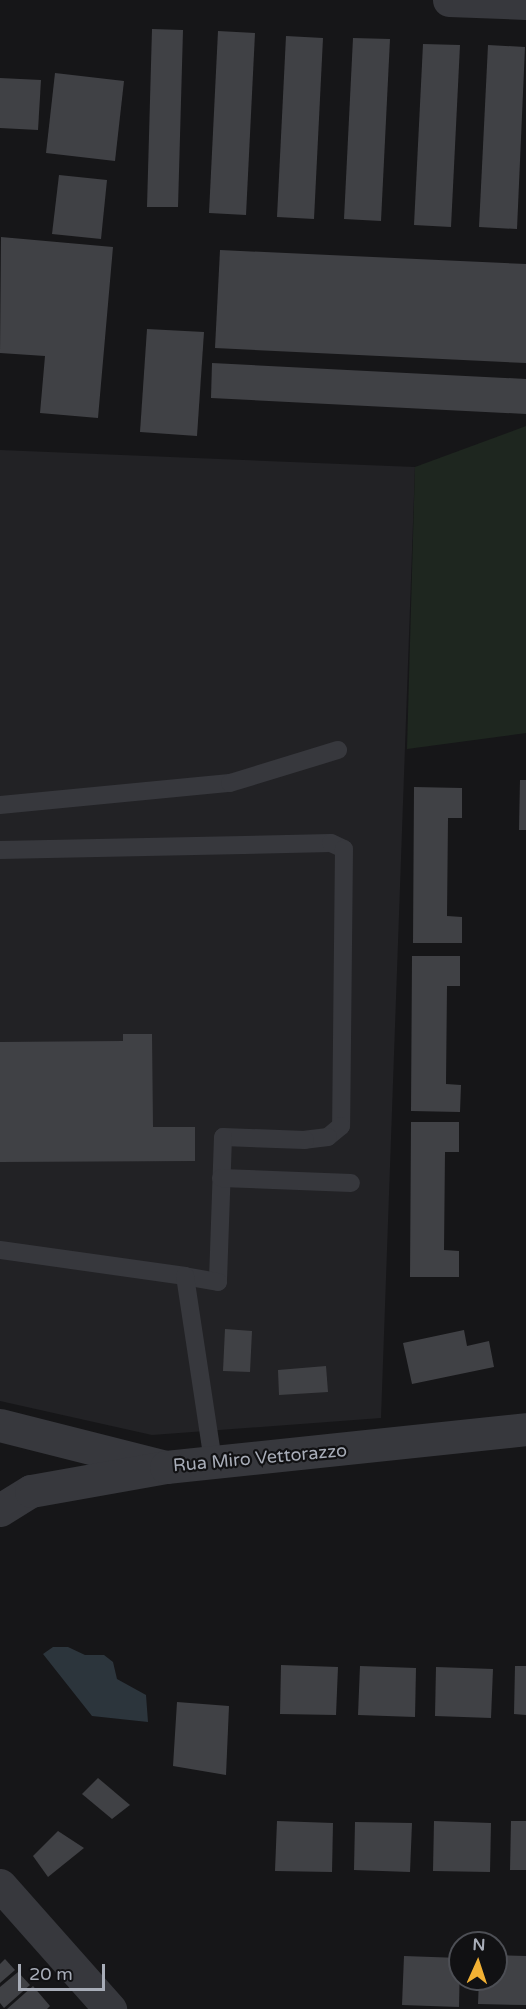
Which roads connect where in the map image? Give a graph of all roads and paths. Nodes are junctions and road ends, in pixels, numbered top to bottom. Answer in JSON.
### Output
{"nodes":[{"id":1,"x":449,"y":0,"type":"edge"},
{"id":2,"x":526,"y":3,"type":"edge"},
{"id":3,"x":338,"y":750,"type":"dead end"},
{"id":4,"x":0,"y":805,"type":"edge"},
{"id":5,"x":0,"y":850,"type":"edge"},
{"id":6,"x":221,"y":1178,"type":"junction"},
{"id":7,"x":351,"y":1183,"type":"dead end"},
{"id":8,"x":0,"y":1250,"type":"edge"},
{"id":9,"x":184,"y":1276,"type":"junction"},
{"id":10,"x":0,"y":1425,"type":"edge"},
{"id":11,"x":526,"y":1429,"type":"edge"},
{"id":12,"x":213,"y":1462,"type":"junction"},
{"id":13,"x":166,"y":1467,"type":"junction"},
{"id":14,"x":0,"y":1510,"type":"edge"},
{"id":15,"x":0,"y":1886,"type":"edge"},
{"id":16,"x":110,"y":2009,"type":"edge"}],
"edges":[{"from":1,"to":2,"type":"street"},
{"from":3,"to":4,"type":"lane"},
{"from":5,"to":6,"type":"lane"},
{"from":6,"to":7,"type":"lane"},
{"from":6,"to":9,"type":"lane"},
{"from":8,"to":9,"type":"lane"},
{"from":9,"to":12,"type":"lane"},
{"from":10,"to":13,"type":"street"},
{"from":11,"to":12,"type":"street","name":"Rua Miro Vettorazzo"},
{"from":12,"to":13,"type":"street","name":"Rua Miro Vettorazzo"},
{"from":13,"to":14,"type":"street","name":"Rua Miro Vettorazzo"},
{"from":15,"to":16,"type":"street"}]}
